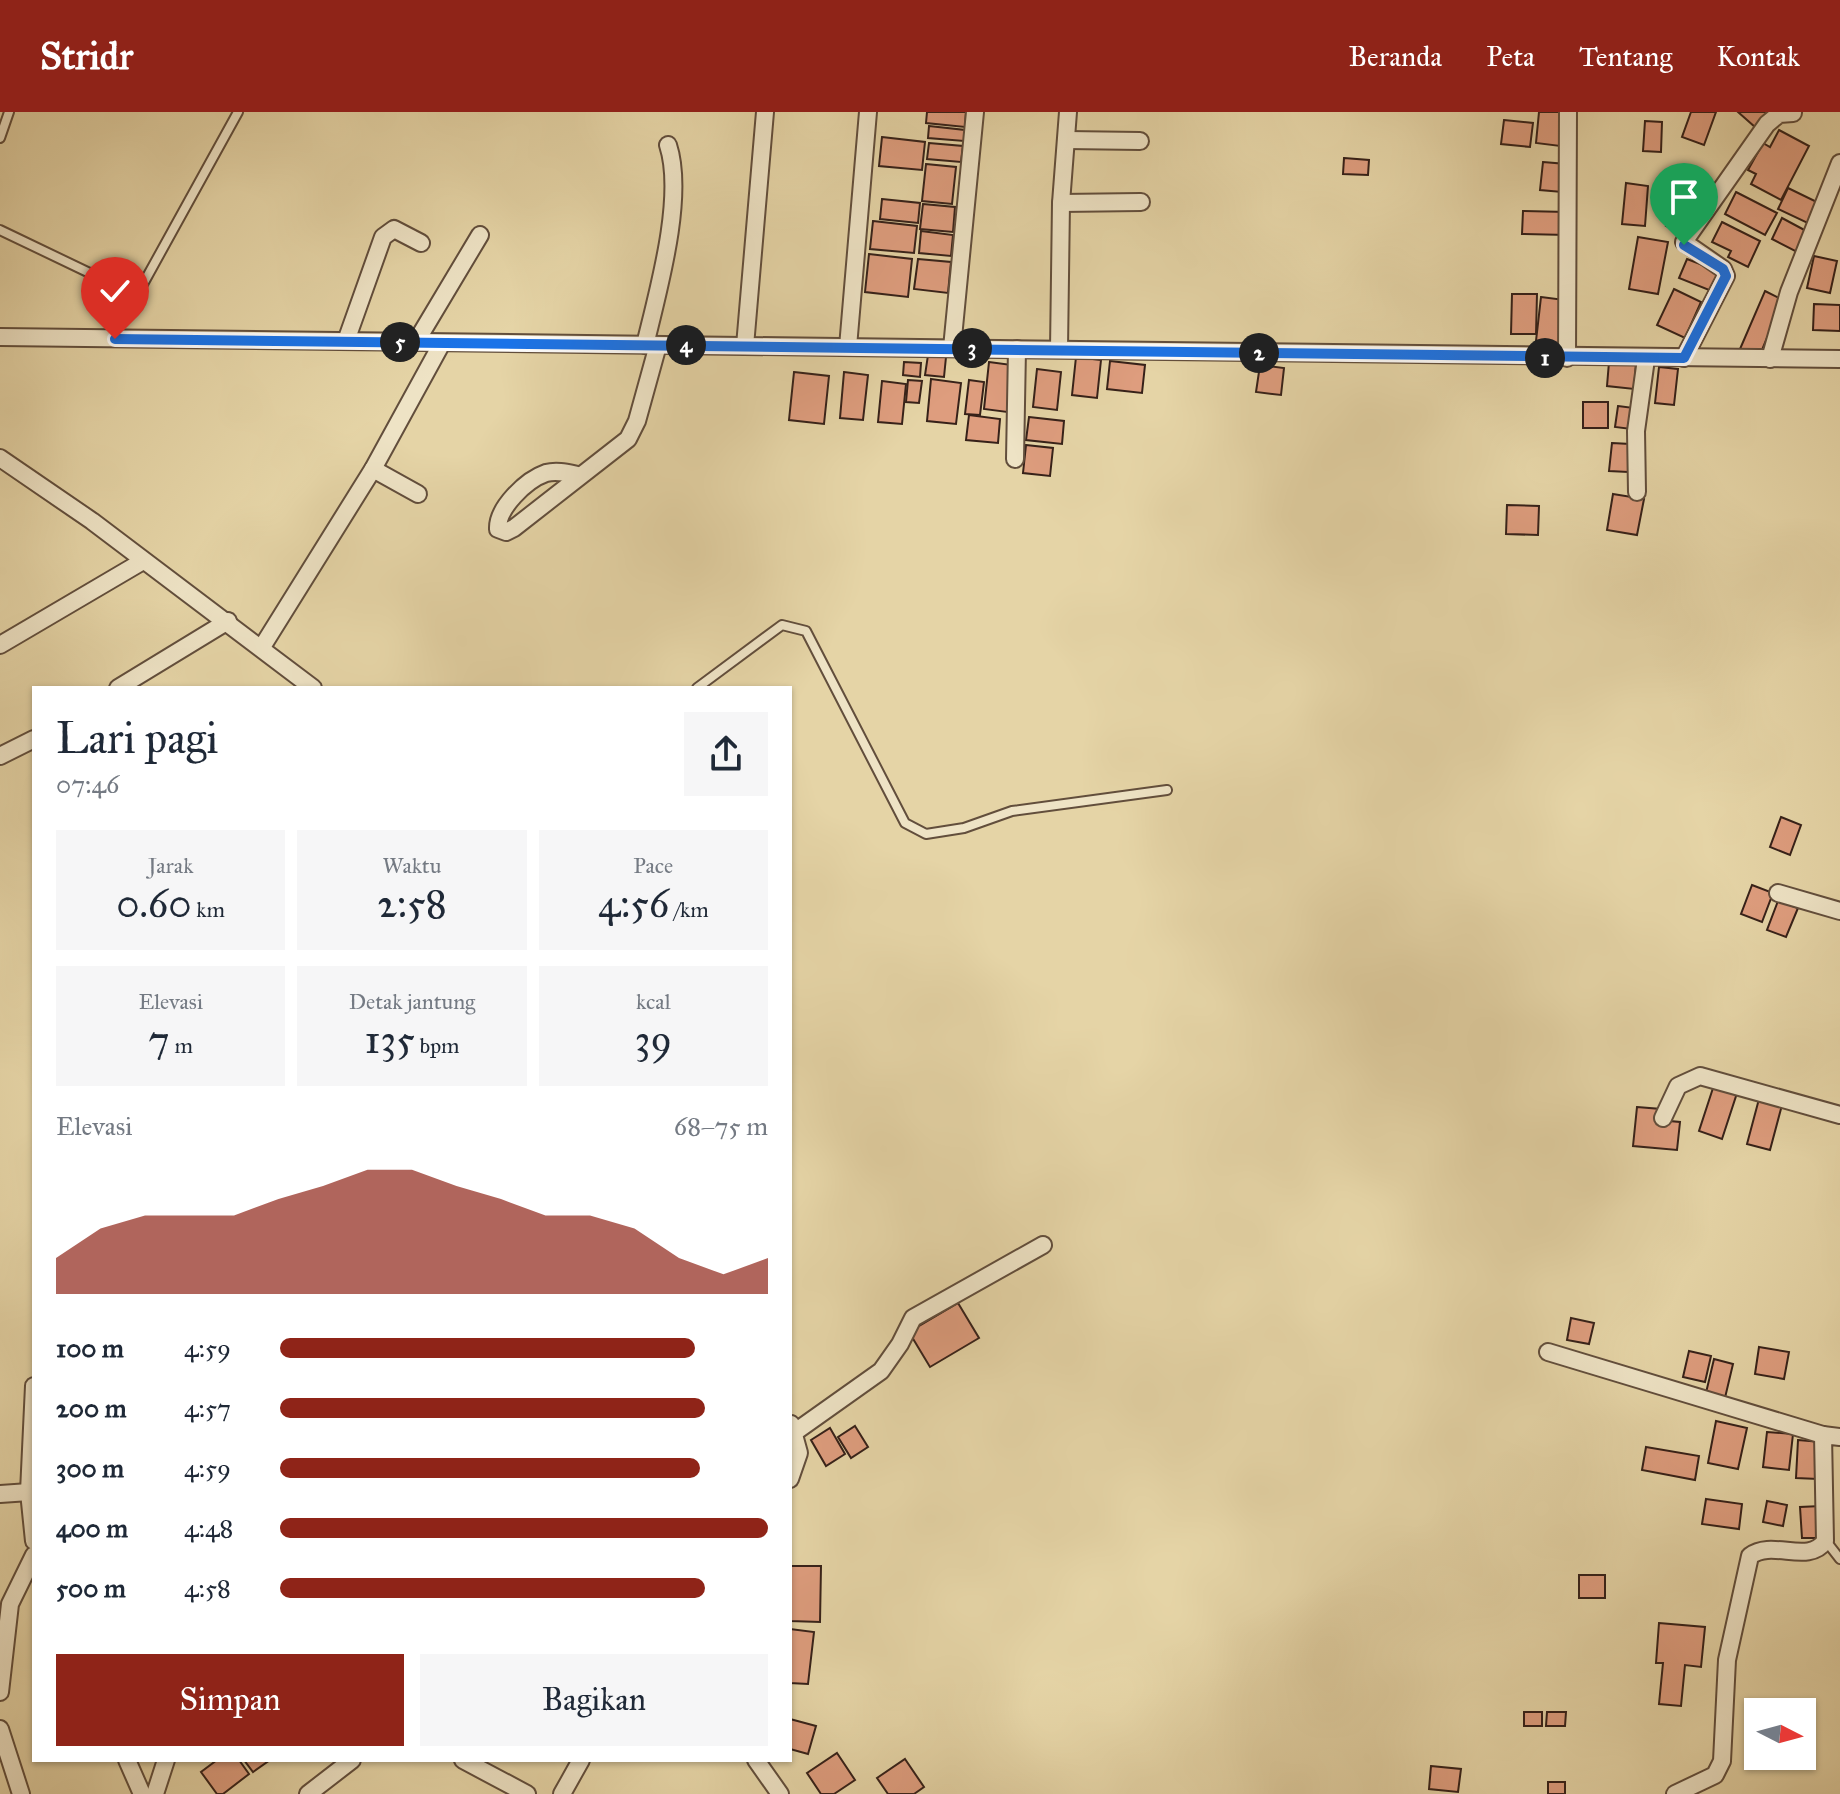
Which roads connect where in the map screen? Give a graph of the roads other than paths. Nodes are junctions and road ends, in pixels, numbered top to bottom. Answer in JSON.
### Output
{"nodes":[{"id":1,"x":9,"y":112,"type":"edge"},
{"id":2,"x":238,"y":112,"type":"edge"},
{"id":3,"x":765,"y":112,"type":"edge"},
{"id":4,"x":868,"y":112,"type":"edge"},
{"id":5,"x":975,"y":112,"type":"edge"},
{"id":6,"x":1068,"y":112,"type":"edge"},
{"id":7,"x":1568,"y":112,"type":"edge"},
{"id":8,"x":1793,"y":113,"type":"edge"},
{"id":9,"x":0,"y":138,"type":"edge"},
{"id":10,"x":1067,"y":140,"type":"junction"},
{"id":11,"x":1140,"y":141,"type":"dead end"},
{"id":12,"x":668,"y":145,"type":"dead end"},
{"id":13,"x":1840,"y":163,"type":"edge"},
{"id":14,"x":1141,"y":202,"type":"dead end"},
{"id":15,"x":1061,"y":203,"type":"junction"},
{"id":16,"x":0,"y":230,"type":"edge"},
{"id":17,"x":480,"y":235,"type":"dead end"},
{"id":18,"x":421,"y":243,"type":"dead end"},
{"id":19,"x":0,"y":337,"type":"edge"},
{"id":20,"x":346,"y":341,"type":"junction"},
{"id":21,"x":416,"y":342,"type":"junction"},
{"id":22,"x":442,"y":343,"type":"junction"},
{"id":23,"x":651,"y":345,"type":"junction"},
{"id":24,"x":745,"y":346,"type":"junction"},
{"id":25,"x":848,"y":347,"type":"junction"},
{"id":26,"x":952,"y":348,"type":"junction"},
{"id":27,"x":1017,"y":349,"type":"junction"},
{"id":28,"x":1059,"y":349,"type":"junction"},
{"id":29,"x":1567,"y":358,"type":"junction"},
{"id":30,"x":1684,"y":358,"type":"junction"},
{"id":31,"x":1646,"y":359,"type":"junction"},
{"id":32,"x":1770,"y":359,"type":"junction"},
{"id":33,"x":1840,"y":359,"type":"edge"},
{"id":34,"x":0,"y":458,"type":"edge"},
{"id":35,"x":1015,"y":459,"type":"dead end"},
{"id":36,"x":373,"y":469,"type":"junction"},
{"id":37,"x":578,"y":475,"type":"junction"},
{"id":38,"x":1637,"y":492,"type":"dead end"},
{"id":39,"x":418,"y":494,"type":"dead end"},
{"id":40,"x":143,"y":561,"type":"junction"},
{"id":41,"x":228,"y":621,"type":"junction"},
{"id":42,"x":0,"y":645,"type":"edge"},
{"id":43,"x":262,"y":647,"type":"junction"},
{"id":44,"x":121,"y":686,"type":"edge"},
{"id":45,"x":311,"y":686,"type":"edge"},
{"id":46,"x":700,"y":686,"type":"edge"},
{"id":47,"x":32,"y":740,"type":"edge"},
{"id":48,"x":0,"y":756,"type":"edge"},
{"id":49,"x":1167,"y":790,"type":"dead end"},
{"id":50,"x":1778,"y":893,"type":"dead end"},
{"id":51,"x":1840,"y":911,"type":"edge"},
{"id":52,"x":1840,"y":1115,"type":"edge"},
{"id":53,"x":1663,"y":1118,"type":"dead end"},
{"id":54,"x":1043,"y":1245,"type":"dead end"},
{"id":55,"x":1548,"y":1352,"type":"dead end"},
{"id":56,"x":792,"y":1427,"type":"edge"},
{"id":57,"x":32,"y":1428,"type":"edge"},
{"id":58,"x":1832,"y":1436,"type":"edge"},
{"id":59,"x":792,"y":1473,"type":"edge"},
{"id":60,"x":29,"y":1492,"type":"junction"},
{"id":61,"x":0,"y":1494,"type":"edge"},
{"id":62,"x":32,"y":1521,"type":"edge"},
{"id":63,"x":1825,"y":1541,"type":"junction"},
{"id":64,"x":32,"y":1558,"type":"edge"},
{"id":65,"x":1840,"y":1559,"type":"edge"},
{"id":66,"x":5,"y":1604,"type":"edge"},
{"id":67,"x":0,"y":1692,"type":"edge"},
{"id":68,"x":0,"y":1729,"type":"edge"},
{"id":69,"x":128,"y":1762,"type":"edge"},
{"id":70,"x":165,"y":1762,"type":"edge"},
{"id":71,"x":349,"y":1762,"type":"edge"},
{"id":72,"x":467,"y":1762,"type":"edge"},
{"id":73,"x":580,"y":1762,"type":"edge"},
{"id":74,"x":757,"y":1762,"type":"edge"},
{"id":75,"x":775,"y":1792,"type":"edge"},
{"id":76,"x":21,"y":1794,"type":"edge"},
{"id":77,"x":142,"y":1794,"type":"edge"},
{"id":78,"x":155,"y":1794,"type":"edge"},
{"id":79,"x":308,"y":1794,"type":"edge"},
{"id":80,"x":527,"y":1794,"type":"edge"},
{"id":81,"x":562,"y":1794,"type":"edge"},
{"id":82,"x":1675,"y":1794,"type":"edge"}],
"edges":[{"from":1,"to":9,"type":"lane"},
{"from":2,"to":16,"type":"lane"},
{"from":3,"to":24,"type":"street"},
{"from":4,"to":25,"type":"street"},
{"from":5,"to":26,"type":"street"},
{"from":6,"to":10,"type":"street"},
{"from":7,"to":29,"type":"street"},
{"from":8,"to":30,"type":"street"},
{"from":10,"to":11,"type":"street"},
{"from":10,"to":15,"type":"street"},
{"from":12,"to":23,"type":"street"},
{"from":13,"to":32,"type":"street"},
{"from":14,"to":15,"type":"street"},
{"from":15,"to":28,"type":"street"},
{"from":17,"to":21,"type":"street"},
{"from":18,"to":20,"type":"street"},
{"from":19,"to":20,"type":"street"},
{"from":20,"to":21,"type":"street"},
{"from":21,"to":22,"type":"street"},
{"from":22,"to":23,"type":"street"},
{"from":22,"to":36,"type":"street"},
{"from":23,"to":24,"type":"street"},
{"from":23,"to":37,"type":"street"},
{"from":24,"to":25,"type":"street"},
{"from":25,"to":26,"type":"street"},
{"from":26,"to":27,"type":"street"},
{"from":27,"to":28,"type":"street"},
{"from":27,"to":35,"type":"street"},
{"from":28,"to":29,"type":"street"},
{"from":29,"to":31,"type":"street"},
{"from":30,"to":31,"type":"street"},
{"from":30,"to":32,"type":"street"},
{"from":31,"to":38,"type":"street"},
{"from":32,"to":33,"type":"street"},
{"from":34,"to":40,"type":"street"},
{"from":36,"to":39,"type":"street"},
{"from":36,"to":43,"type":"street"},
{"from":37,"to":37,"type":"street"},
{"from":40,"to":41,"type":"street"},
{"from":40,"to":42,"type":"street"},
{"from":41,"to":43,"type":"street"},
{"from":41,"to":44,"type":"street"},
{"from":43,"to":45,"type":"street"},
{"from":46,"to":49,"type":"lane"},
{"from":47,"to":48,"type":"street"},
{"from":50,"to":51,"type":"street"},
{"from":52,"to":53,"type":"street"},
{"from":54,"to":56,"type":"street"},
{"from":55,"to":58,"type":"street"},
{"from":56,"to":59,"type":"street"},
{"from":57,"to":60,"type":"street"},
{"from":58,"to":63,"type":"street"},
{"from":60,"to":61,"type":"street"},
{"from":60,"to":62,"type":"street"},
{"from":63,"to":65,"type":"lane"},
{"from":63,"to":82,"type":"street"},
{"from":64,"to":66,"type":"street"},
{"from":66,"to":67,"type":"street"},
{"from":68,"to":76,"type":"street"},
{"from":69,"to":77,"type":"street"},
{"from":70,"to":78,"type":"street"},
{"from":71,"to":79,"type":"street"},
{"from":72,"to":80,"type":"street"},
{"from":73,"to":81,"type":"street"},
{"from":74,"to":75,"type":"street"}]}
